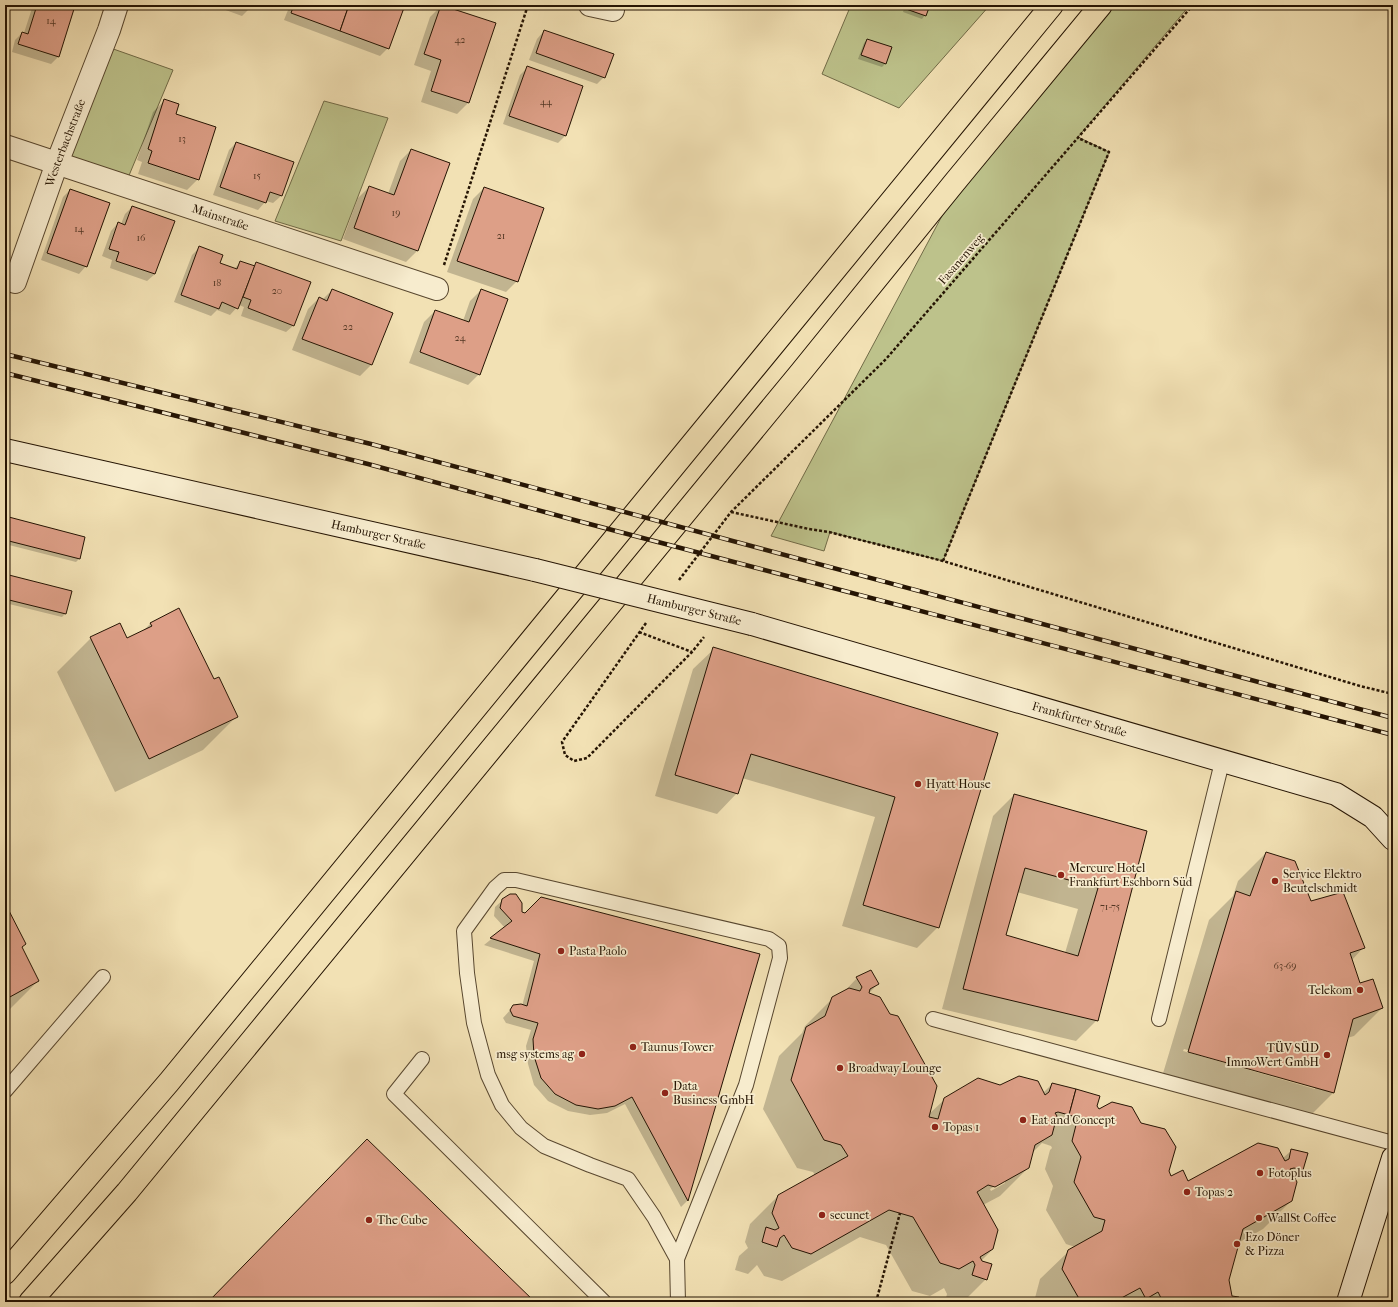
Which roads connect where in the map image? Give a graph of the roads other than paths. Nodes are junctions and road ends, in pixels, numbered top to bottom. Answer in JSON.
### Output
{"nodes":[{"id":1,"x":117,"y":5,"type":"edge"},
{"id":2,"x":590,"y":5,"type":"edge"},
{"id":3,"x":1052,"y":5,"type":"edge"},
{"id":4,"x":1102,"y":5,"type":"edge"},
{"id":5,"x":613,"y":10,"type":"dead end"},
{"id":6,"x":5,"y":146,"type":"edge"},
{"id":7,"x":57,"y":163,"type":"junction"},
{"id":8,"x":10,"y":282,"type":"edge"},
{"id":9,"x":437,"y":289,"type":"road end"},
{"id":10,"x":5,"y":450,"type":"edge"},
{"id":11,"x":752,"y":624,"type":"joint"},
{"id":12,"x":1222,"y":762,"type":"junction"},
{"id":13,"x":1393,"y":839,"type":"edge"},
{"id":14,"x":103,"y":977,"type":"dead end"},
{"id":15,"x":933,"y":1019,"type":"dead end"},
{"id":16,"x":1159,"y":1019,"type":"dead end"},
{"id":17,"x":422,"y":1059,"type":"dead end"},
{"id":18,"x":5,"y":1091,"type":"edge"},
{"id":19,"x":1393,"y":1143,"type":"edge"},
{"id":20,"x":1393,"y":1158,"type":"edge"},
{"id":21,"x":678,"y":1259,"type":"junction"},
{"id":22,"x":5,"y":1273,"type":"edge"},
{"id":23,"x":30,"y":1302,"type":"edge"},
{"id":24,"x":604,"y":1302,"type":"edge"},
{"id":25,"x":678,"y":1302,"type":"edge"},
{"id":26,"x":1348,"y":1302,"type":"edge"}],
"edges":[{"from":1,"to":7,"type":"street","name":"Westerbachstraße"},
{"from":2,"to":5,"type":"street"},
{"from":3,"to":22,"type":"highway"},
{"from":4,"to":23,"type":"highway"},
{"from":6,"to":7,"type":"street","name":"Mainstraße"},
{"from":7,"to":8,"type":"street","name":"Westerbachstraße"},
{"from":7,"to":9,"type":"street","name":"Mainstraße"},
{"from":10,"to":11,"type":"street","name":"Hamburger Straße","bridge":true},
{"from":11,"to":12,"type":"street","name":"Frankfurter Straße"},
{"from":12,"to":13,"type":"street","name":"Frankfurter Straße"},
{"from":12,"to":16,"type":"lane"},
{"from":14,"to":18,"type":"lane"},
{"from":15,"to":19,"type":"lane"},
{"from":17,"to":24,"type":"lane"},
{"from":20,"to":26,"type":"street"},
{"from":21,"to":21,"type":"lane"},
{"from":21,"to":25,"type":"lane"}]}
